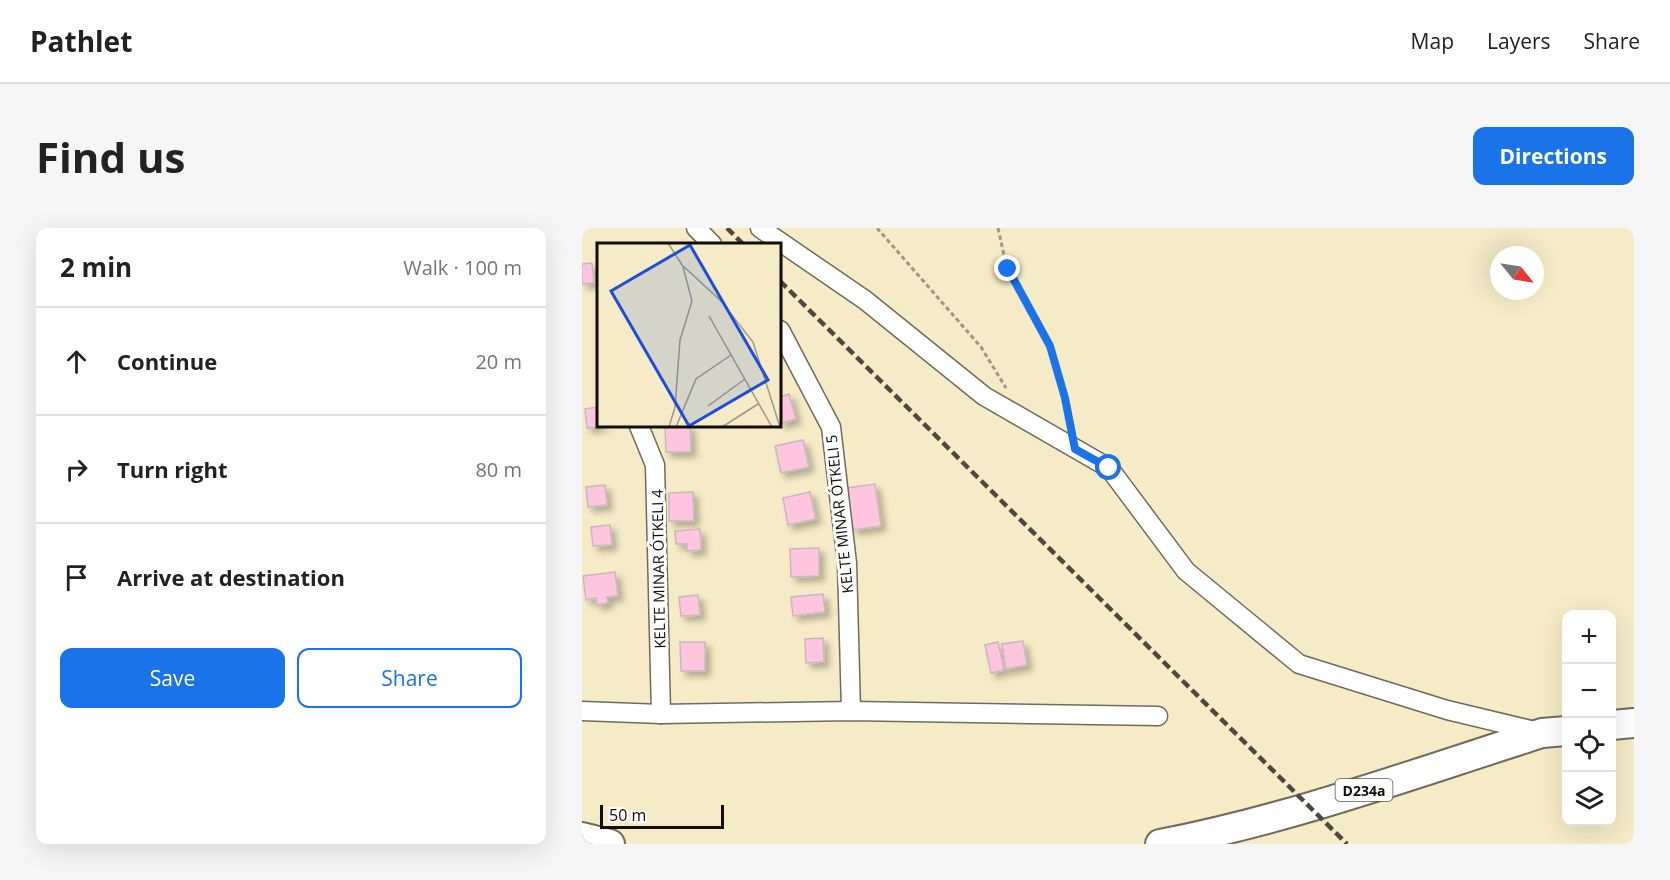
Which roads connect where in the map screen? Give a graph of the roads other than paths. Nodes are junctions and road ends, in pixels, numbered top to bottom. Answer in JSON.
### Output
{"nodes":[{"id":1,"x":696,"y":228,"type":"edge"},
{"id":2,"x":760,"y":228,"type":"edge"},
{"id":3,"x":711,"y":243,"type":"edge"},
{"id":4,"x":782,"y":243,"type":"edge"},
{"id":5,"x":782,"y":243,"type":"edge"},
{"id":6,"x":782,"y":334,"type":"edge"},
{"id":7,"x":640,"y":428,"type":"edge"},
{"id":8,"x":582,"y":711,"type":"edge"},
{"id":9,"x":851,"y":711,"type":"junction"},
{"id":10,"x":661,"y":714,"type":"junction"},
{"id":11,"x":1158,"y":716,"type":"dead end"},
{"id":12,"x":1634,"y":723,"type":"edge"},
{"id":13,"x":1616,"y":725,"type":"edge"},
{"id":14,"x":1554,"y":732,"type":"edge"},
{"id":15,"x":582,"y":837,"type":"edge"},
{"id":16,"x":610,"y":844,"type":"edge"},
{"id":17,"x":1160,"y":844,"type":"edge"}],
"edges":[{"from":1,"to":3,"type":"street"},
{"from":2,"to":4,"type":"street"},
{"from":5,"to":14,"type":"street"},
{"from":6,"to":9,"type":"street","name":"KELTE MINAR ÓTKELI 5"},
{"from":7,"to":10,"type":"street","name":"KELTE MINAR ÓTKELI 4"},
{"from":8,"to":10,"type":"street"},
{"from":9,"to":10,"type":"street"},
{"from":9,"to":11,"type":"street"},
{"from":12,"to":13,"type":"main road"},
{"from":14,"to":17,"type":"main road","number":"D234a"},
{"from":15,"to":16,"type":"main road"}]}
